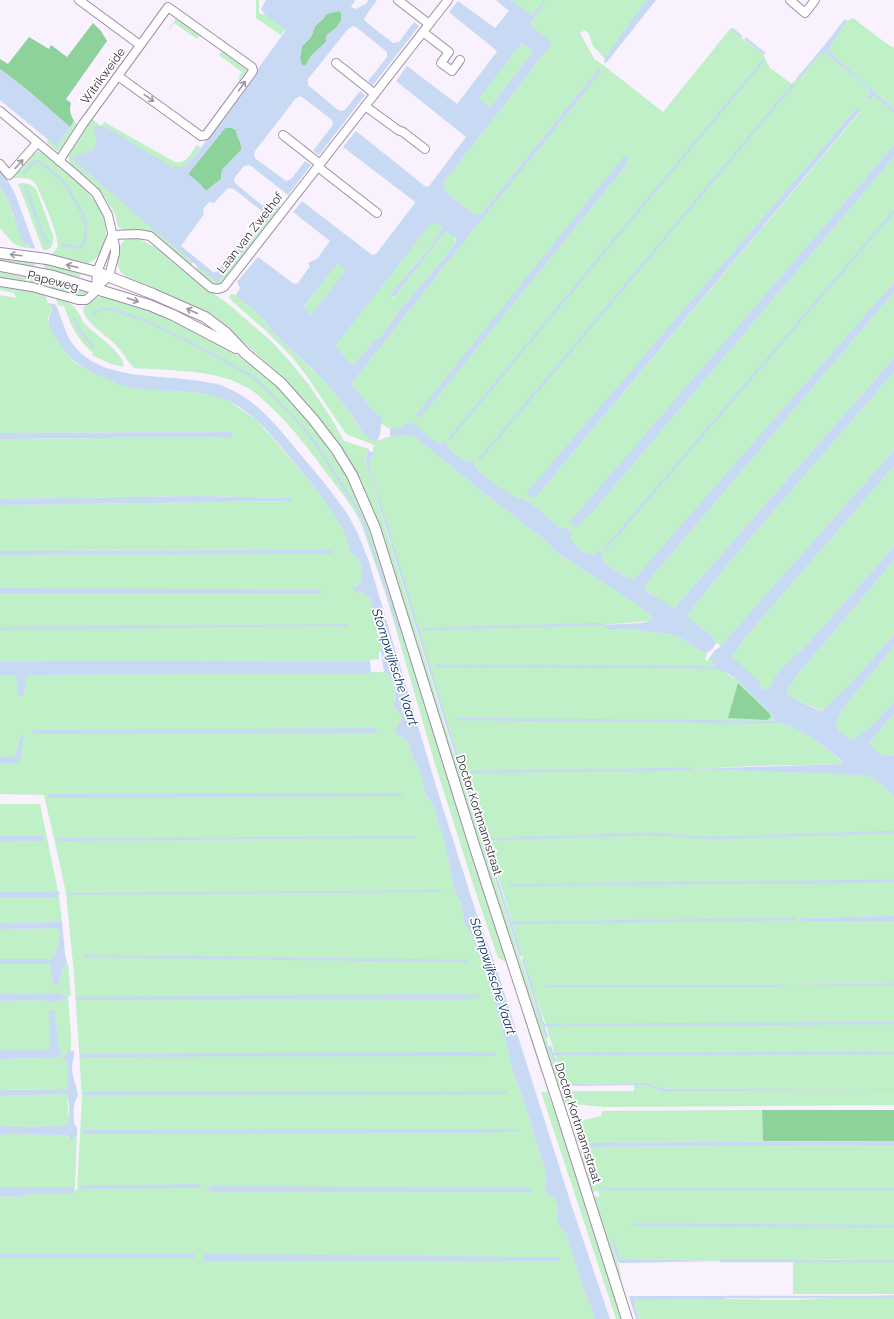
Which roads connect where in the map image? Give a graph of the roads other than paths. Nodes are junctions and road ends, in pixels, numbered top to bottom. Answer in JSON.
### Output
{"nodes":[{"id":1,"x":79,"y":0,"type":"edge"},
{"id":2,"x":398,"y":0,"type":"edge"},
{"id":3,"x":448,"y":0,"type":"edge"},
{"id":4,"x":790,"y":0,"type":"edge"},
{"id":5,"x":815,"y":0,"type":"edge"},
{"id":6,"x":429,"y":24,"type":"junction"},
{"id":7,"x":423,"y":32,"type":"junction"},
{"id":8,"x":140,"y":45,"type":"junction"},
{"id":9,"x":460,"y":60,"type":"dead end"},
{"id":10,"x":336,"y":63,"type":"dead end"},
{"id":11,"x":118,"y":76,"type":"junction"},
{"id":12,"x":375,"y":94,"type":"junction"},
{"id":13,"x":365,"y":106,"type":"junction"},
{"id":14,"x":0,"y":111,"type":"edge"},
{"id":15,"x":283,"y":135,"type":"dead end"},
{"id":16,"x":37,"y":143,"type":"junction"},
{"id":17,"x":424,"y":149,"type":"dead end"},
{"id":18,"x":59,"y":161,"type":"junction"},
{"id":19,"x":0,"y":164,"type":"edge"},
{"id":20,"x":319,"y":166,"type":"junction"},
{"id":21,"x":377,"y":213,"type":"dead end"},
{"id":22,"x":112,"y":235,"type":"junction"},
{"id":23,"x":0,"y":253,"type":"edge"},
{"id":24,"x":0,"y":266,"type":"edge"},
{"id":25,"x":97,"y":272,"type":"junction"},
{"id":26,"x":109,"y":276,"type":"junction"},
{"id":27,"x":0,"y":282,"type":"edge"},
{"id":28,"x":96,"y":288,"type":"junction"},
{"id":29,"x":245,"y":353,"type":"junction"},
{"id":30,"x":627,"y":1319,"type":"edge"}],
"edges":[{"from":1,"to":8,"type":"street"},
{"from":2,"to":6,"type":"street"},
{"from":3,"to":6,"type":"street","name":"Laan van Zwethof"},
{"from":4,"to":5,"type":"street"},
{"from":6,"to":7,"type":"street","name":"Laan van Zwethof"},
{"from":7,"to":9,"type":"street"},
{"from":7,"to":12,"type":"street","name":"Laan van Zwethof"},
{"from":8,"to":11,"type":"street","name":"Witrikweide"},
{"from":11,"to":8,"type":"street","name":"Witrikweide","one_way":true},
{"from":10,"to":12,"type":"street"},
{"from":11,"to":18,"type":"street","name":"Witrikweide"},
{"from":12,"to":13,"type":"street","name":"Laan van Zwethof"},
{"from":13,"to":17,"type":"street"},
{"from":13,"to":20,"type":"street","name":"Laan van Zwethof"},
{"from":14,"to":16,"type":"street"},
{"from":15,"to":20,"type":"street"},
{"from":16,"to":18,"type":"street"},
{"from":19,"to":16,"type":"street","one_way":true},
{"from":18,"to":22,"type":"street"},
{"from":20,"to":21,"type":"street"},
{"from":20,"to":22,"type":"street","name":"Laan van Zwethof"},
{"from":22,"to":25,"type":"street"},
{"from":22,"to":26,"type":"street"},
{"from":25,"to":23,"type":"main road","name":"Doctor Kortmannstraat","one_way":true},
{"from":24,"to":28,"type":"main road","name":"Doctor Kortmannstraat"},
{"from":25,"to":26,"type":"main road","name":"Doctor Kortmannstraat"},
{"from":25,"to":28,"type":"street"},
{"from":26,"to":28,"type":"street"},
{"from":29,"to":26,"type":"main road","name":"Doctor Kortmannstraat","one_way":true},
{"from":27,"to":28,"type":"street","name":"Papeweg"},
{"from":28,"to":29,"type":"main road","name":"Doctor Kortmannstraat","one_way":true},
{"from":29,"to":30,"type":"main road","name":"Doctor Kortmannstraat"}]}
